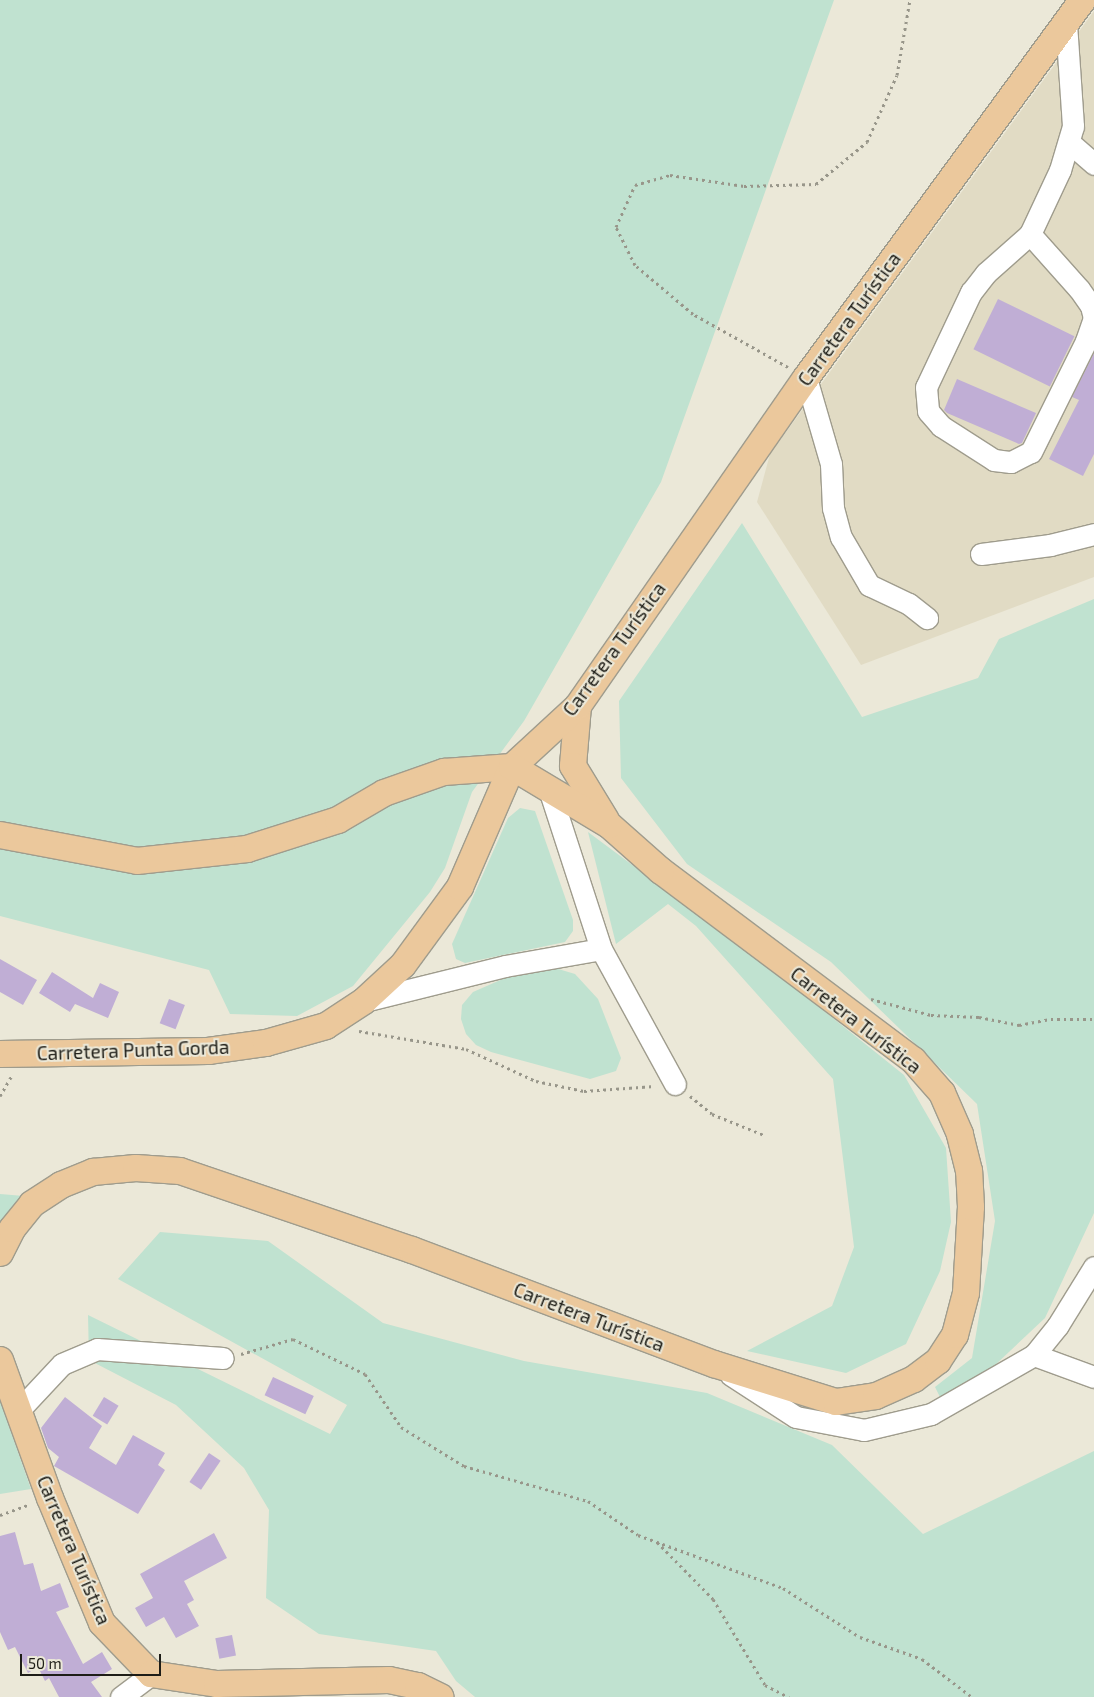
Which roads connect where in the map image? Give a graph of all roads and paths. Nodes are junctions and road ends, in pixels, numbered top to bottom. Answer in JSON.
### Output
{"nodes":[{"id":1,"x":910,"y":0,"type":"edge"},
{"id":2,"x":1083,"y":0,"type":"edge"},
{"id":3,"x":1066,"y":24,"type":"junction"},
{"id":4,"x":1070,"y":143,"type":"junction"},
{"id":5,"x":1092,"y":158,"type":"edge"},
{"id":6,"x":1030,"y":234,"type":"junction"},
{"id":7,"x":806,"y":378,"type":"junction"},
{"id":8,"x":1094,"y":534,"type":"edge"},
{"id":9,"x":981,"y":554,"type":"dead end"},
{"id":10,"x":928,"y":618,"type":"dead end"},
{"id":11,"x":578,"y":706,"type":"junction"},
{"id":12,"x":512,"y":767,"type":"junction"},
{"id":13,"x":549,"y":789,"type":"junction"},
{"id":14,"x":609,"y":825,"type":"junction"},
{"id":15,"x":0,"y":835,"type":"edge"},
{"id":16,"x":601,"y":949,"type":"junction"},
{"id":17,"x":861,"y":997,"type":"dead end"},
{"id":18,"x":364,"y":1001,"type":"junction"},
{"id":19,"x":1094,"y":1019,"type":"edge"},
{"id":20,"x":326,"y":1026,"type":"junction"},
{"id":21,"x":0,"y":1054,"type":"edge"},
{"id":22,"x":675,"y":1084,"type":"junction"},
{"id":23,"x":764,"y":1135,"type":"dead end"},
{"id":24,"x":0,"y":1253,"type":"edge"},
{"id":25,"x":1094,"y":1267,"type":"edge"},
{"id":26,"x":1034,"y":1355,"type":"junction"},
{"id":27,"x":223,"y":1358,"type":"joint"},
{"id":28,"x":0,"y":1360,"type":"edge"},
{"id":29,"x":714,"y":1364,"type":"junction"},
{"id":30,"x":1094,"y":1377,"type":"edge"},
{"id":31,"x":18,"y":1411,"type":"junction"},
{"id":32,"x":50,"y":1498,"type":"junction"},
{"id":33,"x":0,"y":1515,"type":"edge"},
{"id":34,"x":656,"y":1541,"type":"junction"},
{"id":35,"x":151,"y":1674,"type":"junction"},
{"id":36,"x":121,"y":1697,"type":"edge"},
{"id":37,"x":441,"y":1697,"type":"edge"},
{"id":38,"x":789,"y":1697,"type":"edge"},
{"id":39,"x":972,"y":1697,"type":"edge"}],
"edges":[{"from":1,"to":7,"type":"path"},
{"from":2,"to":3,"type":"main road","name":"Carretera Turística"},
{"from":3,"to":4,"type":"street"},
{"from":3,"to":7,"type":"main road","name":"Carretera Turística"},
{"from":4,"to":5,"type":"street"},
{"from":4,"to":6,"type":"street"},
{"from":6,"to":6,"type":"street"},
{"from":7,"to":10,"type":"street"},
{"from":7,"to":11,"type":"main road","name":"Carretera Turística"},
{"from":8,"to":9,"type":"street"},
{"from":11,"to":12,"type":"main road","name":"Carretera Turística"},
{"from":11,"to":14,"type":"main road"},
{"from":12,"to":13,"type":"main road","name":"Carretera Turística"},
{"from":12,"to":15,"type":"main road"},
{"from":12,"to":18,"type":"main road","name":"Carretera Punta Gorda"},
{"from":13,"to":14,"type":"main road","name":"Carretera Turística"},
{"from":13,"to":16,"type":"street"},
{"from":14,"to":29,"type":"main road","name":"Carretera Turística"},
{"from":16,"to":18,"type":"street"},
{"from":16,"to":22,"type":"street"},
{"from":17,"to":19,"type":"path"},
{"from":18,"to":20,"type":"main road","name":"Carretera Punta Gorda"},
{"from":20,"to":21,"type":"main road","name":"Carretera Punta Gorda"},
{"from":20,"to":22,"type":"path"},
{"from":22,"to":23,"type":"path"},
{"from":24,"to":29,"type":"main road","name":"Carretera Turística"},
{"from":25,"to":26,"type":"street"},
{"from":26,"to":29,"type":"street"},
{"from":26,"to":30,"type":"street"},
{"from":27,"to":31,"type":"street"},
{"from":27,"to":34,"type":"path"},
{"from":28,"to":31,"type":"main road","name":"Carretera Turística"},
{"from":31,"to":32,"type":"main road","name":"Carretera Turística"},
{"from":32,"to":33,"type":"path"},
{"from":32,"to":35,"type":"main road","name":"Carretera Turística"},
{"from":34,"to":38,"type":"path"},
{"from":34,"to":39,"type":"path"},
{"from":35,"to":36,"type":"street"},
{"from":35,"to":37,"type":"main road"}]}
